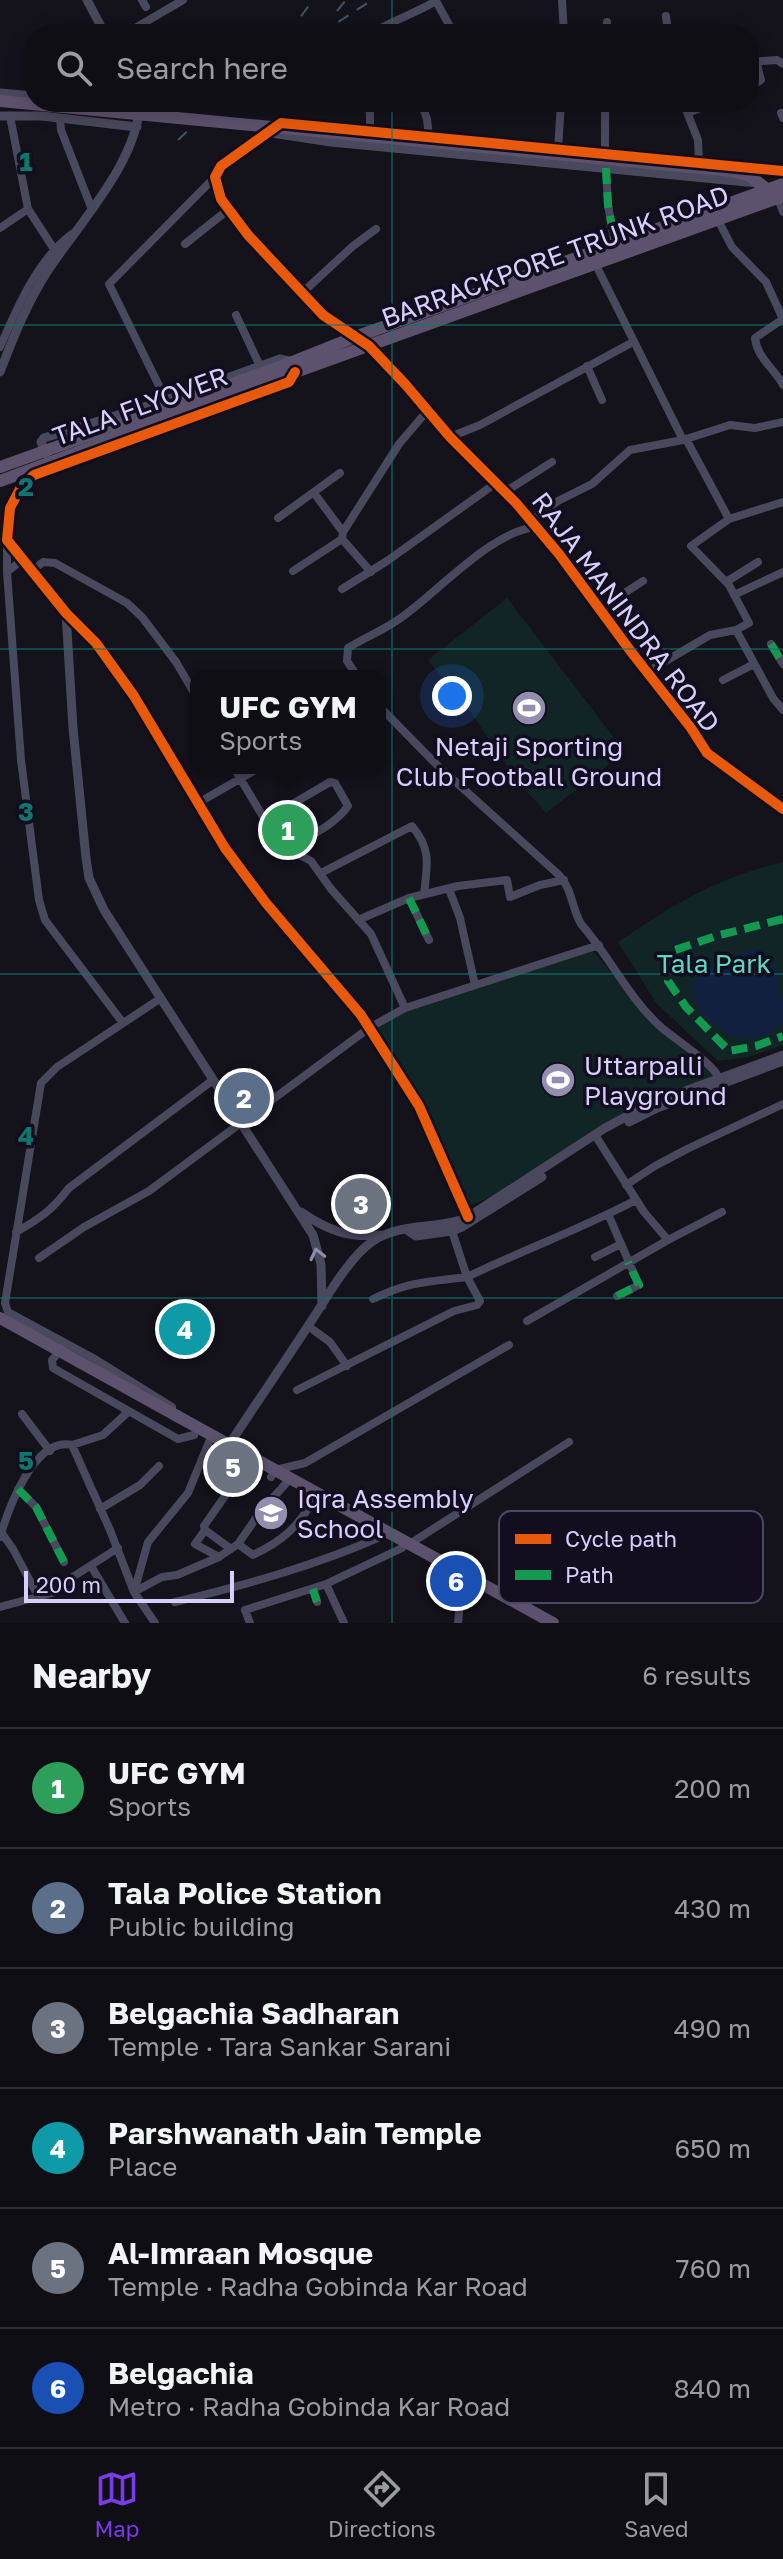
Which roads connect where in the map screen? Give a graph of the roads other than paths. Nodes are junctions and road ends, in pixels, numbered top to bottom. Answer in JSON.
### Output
{"nodes":[{"id":1,"x":87,"y":0,"type":"edge"},
{"id":2,"x":183,"y":0,"type":"edge"},
{"id":3,"x":436,"y":0,"type":"edge"},
{"id":4,"x":562,"y":0,"type":"edge"},
{"id":5,"x":666,"y":16,"type":"dead end"},
{"id":6,"x":100,"y":24,"type":"edge"},
{"id":7,"x":142,"y":24,"type":"edge"},
{"id":8,"x":386,"y":24,"type":"edge"},
{"id":9,"x":449,"y":24,"type":"edge"},
{"id":10,"x":563,"y":24,"type":"edge"},
{"id":11,"x":667,"y":24,"type":"edge"},
{"id":12,"x":759,"y":61,"type":"edge"},
{"id":13,"x":783,"y":64,"type":"edge"},
{"id":14,"x":0,"y":93,"type":"edge"},
{"id":15,"x":24,"y":95,"type":"edge"},
{"id":16,"x":0,"y":101,"type":"edge"},
{"id":17,"x":24,"y":103,"type":"edge"},
{"id":18,"x":121,"y":112,"type":"edge"},
{"id":19,"x":139,"y":112,"type":"edge"},
{"id":20,"x":369,"y":112,"type":"edge"},
{"id":21,"x":425,"y":112,"type":"edge"},
{"id":22,"x":560,"y":112,"type":"edge"},
{"id":23,"x":605,"y":112,"type":"edge"},
{"id":24,"x":688,"y":113,"type":"edge"},
{"id":25,"x":5,"y":116,"type":"edge"},
{"id":26,"x":60,"y":118,"type":"junction"},
{"id":27,"x":137,"y":127,"type":"junction"},
{"id":28,"x":370,"y":131,"type":"junction"},
{"id":29,"x":265,"y":132,"type":"junction"},
{"id":30,"x":429,"y":137,"type":"junction"},
{"id":31,"x":558,"y":150,"type":"junction"},
{"id":32,"x":605,"y":155,"type":"junction"},
{"id":33,"x":699,"y":162,"type":"junction"},
{"id":34,"x":606,"y":168,"type":"junction"},
{"id":35,"x":783,"y":171,"type":"edge"},
{"id":36,"x":215,"y":177,"type":"junction"},
{"id":37,"x":783,"y":184,"type":"edge"},
{"id":38,"x":772,"y":192,"type":"edge"},
{"id":39,"x":91,"y":207,"type":"junction"},
{"id":40,"x":28,"y":209,"type":"junction"},
{"id":41,"x":229,"y":209,"type":"junction"},
{"id":42,"x":783,"y":212,"type":"edge"},
{"id":43,"x":718,"y":220,"type":"junction"},
{"id":44,"x":0,"y":228,"type":"edge"},
{"id":45,"x":376,"y":229,"type":"dead end"},
{"id":46,"x":185,"y":244,"type":"dead end"},
{"id":47,"x":615,"y":244,"type":"junction"},
{"id":48,"x":58,"y":250,"type":"junction"},
{"id":49,"x":593,"y":258,"type":"junction"},
{"id":50,"x":302,"y":293,"type":"junction"},
{"id":51,"x":236,"y":315,"type":"dead end"},
{"id":52,"x":783,"y":319,"type":"edge"},
{"id":53,"x":355,"y":337,"type":"junction"},
{"id":54,"x":633,"y":342,"type":"junction"},
{"id":55,"x":369,"y":346,"type":"junction"},
{"id":56,"x":0,"y":347,"type":"edge"},
{"id":57,"x":260,"y":366,"type":"junction"},
{"id":58,"x":587,"y":366,"type":"junction"},
{"id":59,"x":289,"y":369,"type":"junction"},
{"id":60,"x":0,"y":372,"type":"edge"},
{"id":61,"x":783,"y":385,"type":"edge"},
{"id":62,"x":166,"y":400,"type":"junction"},
{"id":63,"x":602,"y":400,"type":"dead end"},
{"id":64,"x":428,"y":410,"type":"junction"},
{"id":65,"x":783,"y":422,"type":"edge"},
{"id":66,"x":450,"y":437,"type":"junction"},
{"id":67,"x":685,"y":439,"type":"junction"},
{"id":68,"x":552,"y":462,"type":"dead end"},
{"id":69,"x":0,"y":467,"type":"edge"},
{"id":70,"x":51,"y":469,"type":"junction"},
{"id":71,"x":340,"y":473,"type":"dead end"},
{"id":72,"x":0,"y":481,"type":"edge"},
{"id":73,"x":496,"y":483,"type":"junction"},
{"id":74,"x":505,"y":492,"type":"junction"},
{"id":75,"x":314,"y":493,"type":"junction"},
{"id":76,"x":783,"y":502,"type":"edge"},
{"id":77,"x":278,"y":518,"type":"dead end"},
{"id":78,"x":729,"y":519,"type":"junction"},
{"id":79,"x":533,"y":524,"type":"junction"},
{"id":80,"x":342,"y":536,"type":"junction"},
{"id":81,"x":7,"y":540,"type":"junction"},
{"id":82,"x":22,"y":560,"type":"junction"},
{"id":83,"x":758,"y":562,"type":"dead end"},
{"id":84,"x":32,"y":571,"type":"junction"},
{"id":85,"x":293,"y":571,"type":"dead end"},
{"id":86,"x":7,"y":572,"type":"junction"},
{"id":87,"x":371,"y":572,"type":"junction"},
{"id":88,"x":783,"y":572,"type":"edge"},
{"id":89,"x":643,"y":581,"type":"dead end"},
{"id":90,"x":726,"y":582,"type":"junction"},
{"id":91,"x":342,"y":589,"type":"dead end"},
{"id":92,"x":734,"y":595,"type":"junction"},
{"id":93,"x":600,"y":609,"type":"junction"},
{"id":94,"x":66,"y":613,"type":"junction"},
{"id":95,"x":736,"y":630,"type":"junction"},
{"id":96,"x":771,"y":644,"type":"dead end"},
{"id":97,"x":754,"y":664,"type":"junction"},
{"id":98,"x":783,"y":664,"type":"edge"},
{"id":99,"x":353,"y":670,"type":"edge"},
{"id":100,"x":647,"y":672,"type":"junction"},
{"id":101,"x":723,"y":680,"type":"dead end"},
{"id":102,"x":190,"y":686,"type":"edge"},
{"id":103,"x":783,"y":710,"type":"edge"},
{"id":104,"x":386,"y":713,"type":"edge"},
{"id":105,"x":237,"y":774,"type":"edge"},
{"id":106,"x":249,"y":774,"type":"edge"},
{"id":107,"x":240,"y":779,"type":"junction"},
{"id":108,"x":198,"y":803,"type":"junction"},
{"id":109,"x":783,"y":809,"type":"edge"},
{"id":110,"x":265,"y":820,"type":"junction"},
{"id":111,"x":288,"y":849,"type":"junction"},
{"id":112,"x":321,"y":873,"type":"junction"},
{"id":113,"x":564,"y":880,"type":"junction"},
{"id":114,"x":449,"y":889,"type":"junction"},
{"id":115,"x":424,"y":894,"type":"junction"},
{"id":116,"x":409,"y":898,"type":"junction"},
{"id":117,"x":358,"y":920,"type":"junction"},
{"id":118,"x":429,"y":940,"type":"dead end"},
{"id":119,"x":599,"y":945,"type":"junction"},
{"id":120,"x":475,"y":985,"type":"junction"},
{"id":121,"x":161,"y":998,"type":"junction"},
{"id":122,"x":405,"y":1008,"type":"junction"},
{"id":123,"x":123,"y":1023,"type":"junction"},
{"id":124,"x":369,"y":1028,"type":"junction"},
{"id":125,"x":783,"y":1055,"type":"edge"},
{"id":126,"x":783,"y":1061,"type":"edge"},
{"id":127,"x":213,"y":1080,"type":"junction"},
{"id":128,"x":721,"y":1080,"type":"junction"},
{"id":129,"x":783,"y":1104,"type":"edge"},
{"id":130,"x":241,"y":1122,"type":"junction"},
{"id":131,"x":596,"y":1138,"type":"junction"},
{"id":132,"x":626,"y":1185,"type":"junction"},
{"id":133,"x":636,"y":1200,"type":"junction"},
{"id":134,"x":295,"y":1208,"type":"junction"},
{"id":135,"x":722,"y":1212,"type":"dead end"},
{"id":136,"x":608,"y":1214,"type":"junction"},
{"id":137,"x":468,"y":1217,"type":"junction"},
{"id":138,"x":450,"y":1228,"type":"junction"},
{"id":139,"x":16,"y":1232,"type":"junction"},
{"id":140,"x":384,"y":1235,"type":"junction"},
{"id":141,"x":668,"y":1240,"type":"junction"},
{"id":142,"x":621,"y":1244,"type":"junction"},
{"id":143,"x":595,"y":1257,"type":"dead end"},
{"id":144,"x":39,"y":1258,"type":"dead end"},
{"id":145,"x":628,"y":1262,"type":"junction"},
{"id":146,"x":467,"y":1277,"type":"junction"},
{"id":147,"x":617,"y":1296,"type":"dead end"},
{"id":148,"x":373,"y":1299,"type":"dead end"},
{"id":149,"x":322,"y":1306,"type":"junction"},
{"id":150,"x":4,"y":1315,"type":"edge"},
{"id":151,"x":527,"y":1321,"type":"dead end"},
{"id":152,"x":0,"y":1325,"type":"edge"},
{"id":153,"x":308,"y":1326,"type":"junction"},
{"id":154,"x":65,"y":1343,"type":"junction"},
{"id":155,"x":509,"y":1345,"type":"dead end"},
{"id":156,"x":347,"y":1366,"type":"junction"},
{"id":157,"x":297,"y":1390,"type":"dead end"},
{"id":158,"x":128,"y":1412,"type":"junction"},
{"id":159,"x":22,"y":1414,"type":"dead end"},
{"id":160,"x":175,"y":1420,"type":"junction"},
{"id":161,"x":194,"y":1435,"type":"junction"},
{"id":162,"x":210,"y":1438,"type":"junction"},
{"id":163,"x":569,"y":1442,"type":"dead end"},
{"id":164,"x":72,"y":1445,"type":"junction"},
{"id":165,"x":227,"y":1447,"type":"junction"},
{"id":166,"x":50,"y":1451,"type":"junction"},
{"id":167,"x":248,"y":1463,"type":"junction"},
{"id":168,"x":159,"y":1466,"type":"dead end"},
{"id":169,"x":273,"y":1474,"type":"junction"},
{"id":170,"x":288,"y":1482,"type":"junction"},
{"id":171,"x":18,"y":1489,"type":"junction"},
{"id":172,"x":313,"y":1501,"type":"junction"},
{"id":173,"x":100,"y":1509,"type":"junction"},
{"id":174,"x":205,"y":1530,"type":"junction"},
{"id":175,"x":1,"y":1535,"type":"edge"},
{"id":176,"x":380,"y":1537,"type":"junction"},
{"id":177,"x":235,"y":1546,"type":"junction"},
{"id":178,"x":405,"y":1546,"type":"junction"},
{"id":179,"x":118,"y":1548,"type":"junction"},
{"id":180,"x":219,"y":1557,"type":"junction"},
{"id":181,"x":64,"y":1562,"type":"dead end"},
{"id":182,"x":91,"y":1566,"type":"junction"},
{"id":183,"x":462,"y":1578,"type":"junction"},
{"id":184,"x":326,"y":1584,"type":"junction"},
{"id":185,"x":313,"y":1589,"type":"junction"},
{"id":186,"x":134,"y":1592,"type":"junction"},
{"id":187,"x":499,"y":1596,"type":"edge"},
{"id":188,"x":39,"y":1598,"type":"junction"},
{"id":189,"x":499,"y":1600,"type":"edge"},
{"id":190,"x":175,"y":1602,"type":"dead end"},
{"id":191,"x":317,"y":1602,"type":"dead end"},
{"id":192,"x":503,"y":1603,"type":"edge"},
{"id":193,"x":513,"y":1603,"type":"edge"},
{"id":194,"x":0,"y":1607,"type":"edge"},
{"id":195,"x":125,"y":1623,"type":"edge"},
{"id":196,"x":155,"y":1623,"type":"edge"},
{"id":197,"x":250,"y":1623,"type":"edge"},
{"id":198,"x":344,"y":1623,"type":"edge"},
{"id":199,"x":458,"y":1623,"type":"edge"},
{"id":200,"x":536,"y":1623,"type":"edge"},
{"id":201,"x":553,"y":1623,"type":"edge"}],
"edges":[{"from":1,"to":6,"type":"street"},
{"from":2,"to":7,"type":"street"},
{"from":3,"to":8,"type":"street"},
{"from":3,"to":9,"type":"street"},
{"from":4,"to":10,"type":"street"},
{"from":5,"to":11,"type":"street"},
{"from":12,"to":13,"type":"street"},
{"from":14,"to":15,"type":"street"},
{"from":16,"to":17,"type":"main road","bridge":true},
{"from":18,"to":38,"type":"main road","bridge":true},
{"from":19,"to":27,"type":"street"},
{"from":20,"to":28,"type":"street"},
{"from":21,"to":30,"type":"street"},
{"from":22,"to":31,"type":"street"},
{"from":23,"to":32,"type":"street"},
{"from":24,"to":33,"type":"street"},
{"from":25,"to":26,"type":"street"},
{"from":25,"to":40,"type":"street"},
{"from":26,"to":27,"type":"street"},
{"from":26,"to":39,"type":"street"},
{"from":27,"to":39,"type":"street"},
{"from":28,"to":29,"type":"street"},
{"from":28,"to":30,"type":"street"},
{"from":29,"to":34,"type":"street"},
{"from":29,"to":36,"type":"street"},
{"from":30,"to":31,"type":"street"},
{"from":31,"to":32,"type":"street"},
{"from":32,"to":33,"type":"street"},
{"from":33,"to":35,"type":"street"},
{"from":34,"to":38,"type":"street"},
{"from":34,"to":47,"type":"street"},
{"from":36,"to":41,"type":"street","name":"RAJA MANINDRA ROAD"},
{"from":36,"to":62,"type":"street"},
{"from":37,"to":38,"type":"main road","name":"BARRACKPORE TRUNK ROAD"},
{"from":38,"to":42,"type":"street"},
{"from":38,"to":43,"type":"main road","name":"BARRACKPORE TRUNK ROAD"},
{"from":38,"to":47,"type":"main road","name":"BARRACKPORE TRUNK ROAD"},
{"from":39,"to":48,"type":"street"},
{"from":40,"to":44,"type":"street"},
{"from":40,"to":48,"type":"street"},
{"from":41,"to":46,"type":"street"},
{"from":41,"to":50,"type":"street","name":"RAJA MANINDRA ROAD"},
{"from":43,"to":49,"type":"main road","name":"BARRACKPORE TRUNK ROAD"},
{"from":43,"to":52,"type":"street"},
{"from":45,"to":50,"type":"street"},
{"from":47,"to":49,"type":"main road","name":"BARRACKPORE TRUNK ROAD"},
{"from":48,"to":56,"type":"street"},
{"from":48,"to":60,"type":"street"},
{"from":49,"to":53,"type":"main road","name":"BARRACKPORE TRUNK ROAD"},
{"from":49,"to":54,"type":"street"},
{"from":49,"to":55,"type":"main road","name":"BARRACKPORE TRUNK ROAD"},
{"from":50,"to":53,"type":"street","name":"RAJA MANINDRA ROAD"},
{"from":51,"to":57,"type":"street"},
{"from":52,"to":61,"type":"street"},
{"from":53,"to":55,"type":"street","name":"RAJA MANINDRA ROAD"},
{"from":53,"to":59,"type":"main road","name":"BARRACKPORE TRUNK ROAD"},
{"from":54,"to":58,"type":"street"},
{"from":54,"to":67,"type":"street"},
{"from":55,"to":59,"type":"main road","name":"BARRACKPORE TRUNK ROAD"},
{"from":55,"to":64,"type":"street","name":"RAJA MANINDRA ROAD"},
{"from":57,"to":59,"type":"street"},
{"from":57,"to":62,"type":"street"},
{"from":58,"to":63,"type":"street"},
{"from":58,"to":66,"type":"street"},
{"from":59,"to":69,"type":"main road","name":"TALA FLYOVER","bridge":true},
{"from":59,"to":70,"type":"street"},
{"from":59,"to":72,"type":"main road","name":"TALA FLYOVER","bridge":true},
{"from":62,"to":70,"type":"street"},
{"from":64,"to":66,"type":"street","name":"RAJA MANINDRA ROAD"},
{"from":64,"to":80,"type":"street"},
{"from":65,"to":67,"type":"street"},
{"from":66,"to":73,"type":"street","name":"RAJA MANINDRA ROAD"},
{"from":67,"to":78,"type":"street"},
{"from":67,"to":79,"type":"street"},
{"from":68,"to":74,"type":"street"},
{"from":70,"to":81,"type":"street"},
{"from":71,"to":75,"type":"street"},
{"from":73,"to":74,"type":"street","name":"RAJA MANINDRA ROAD"},
{"from":73,"to":87,"type":"street"},
{"from":74,"to":79,"type":"street","name":"RAJA MANINDRA ROAD"},
{"from":75,"to":77,"type":"street"},
{"from":75,"to":80,"type":"street"},
{"from":76,"to":78,"type":"street"},
{"from":78,"to":90,"type":"street"},
{"from":79,"to":93,"type":"street","name":"RAJA MANINDRA ROAD"},
{"from":79,"to":99,"type":"street"},
{"from":80,"to":85,"type":"street"},
{"from":80,"to":87,"type":"street"},
{"from":81,"to":82,"type":"street"},
{"from":81,"to":86,"type":"street"},
{"from":82,"to":84,"type":"street"},
{"from":82,"to":86,"type":"street"},
{"from":83,"to":90,"type":"street"},
{"from":84,"to":94,"type":"street"},
{"from":84,"to":102,"type":"street"},
{"from":86,"to":123,"type":"street"},
{"from":87,"to":91,"type":"street"},
{"from":88,"to":92,"type":"street"},
{"from":89,"to":93,"type":"street"},
{"from":90,"to":92,"type":"street"},
{"from":92,"to":95,"type":"street"},
{"from":93,"to":100,"type":"street","name":"RAJA MANINDRA ROAD"},
{"from":94,"to":108,"type":"street"},
{"from":94,"to":121,"type":"street"},
{"from":95,"to":97,"type":"street"},
{"from":95,"to":100,"type":"street"},
{"from":96,"to":98,"type":"street"},
{"from":97,"to":101,"type":"street"},
{"from":97,"to":103,"type":"street"},
{"from":100,"to":109,"type":"street","name":"RAJA MANINDRA ROAD"},
{"from":104,"to":113,"type":"street"},
{"from":105,"to":107,"type":"street"},
{"from":106,"to":107,"type":"street"},
{"from":107,"to":108,"type":"street"},
{"from":107,"to":110,"type":"street"},
{"from":108,"to":124,"type":"street"},
{"from":110,"to":111,"type":"street"},
{"from":110,"to":111,"type":"street"},
{"from":111,"to":112,"type":"street"},
{"from":112,"to":115,"type":"street"},
{"from":112,"to":117,"type":"street"},
{"from":113,"to":114,"type":"street"},
{"from":113,"to":119,"type":"street"},
{"from":114,"to":115,"type":"street"},
{"from":114,"to":120,"type":"street"},
{"from":115,"to":116,"type":"street"},
{"from":116,"to":117,"type":"street"},
{"from":116,"to":118,"type":"street"},
{"from":117,"to":122,"type":"street"},
{"from":119,"to":120,"type":"street"},
{"from":119,"to":128,"type":"street"},
{"from":120,"to":122,"type":"street"},
{"from":121,"to":123,"type":"street"},
{"from":121,"to":127,"type":"street"},
{"from":122,"to":124,"type":"street"},
{"from":123,"to":139,"type":"street"},
{"from":124,"to":130,"type":"street"},
{"from":124,"to":137,"type":"street"},
{"from":125,"to":128,"type":"street"},
{"from":126,"to":128,"type":"street"},
{"from":127,"to":130,"type":"street"},
{"from":127,"to":139,"type":"street"},
{"from":128,"to":131,"type":"street"},
{"from":129,"to":132,"type":"street"},
{"from":130,"to":134,"type":"street"},
{"from":130,"to":144,"type":"street"},
{"from":131,"to":132,"type":"street"},
{"from":131,"to":137,"type":"street"},
{"from":131,"to":138,"type":"street"},
{"from":132,"to":133,"type":"street"},
{"from":133,"to":136,"type":"street"},
{"from":133,"to":141,"type":"street"},
{"from":134,"to":140,"type":"street"},
{"from":149,"to":134,"type":"street","one_way":true},
{"from":135,"to":141,"type":"street"},
{"from":136,"to":142,"type":"street"},
{"from":136,"to":146,"type":"street"},
{"from":137,"to":138,"type":"street"},
{"from":138,"to":140,"type":"street"},
{"from":138,"to":146,"type":"street"},
{"from":139,"to":150,"type":"street"},
{"from":140,"to":149,"type":"street"},
{"from":141,"to":145,"type":"street"},
{"from":142,"to":143,"type":"street"},
{"from":142,"to":145,"type":"street"},
{"from":145,"to":147,"type":"street"},
{"from":145,"to":151,"type":"street"},
{"from":146,"to":148,"type":"street"},
{"from":146,"to":156,"type":"street"},
{"from":149,"to":153,"type":"street"},
{"from":150,"to":154,"type":"street"},
{"from":150,"to":160,"type":"main road","bridge":true},
{"from":152,"to":160,"type":"main road"},
{"from":153,"to":156,"type":"street"},
{"from":153,"to":165,"type":"street"},
{"from":154,"to":158,"type":"street"},
{"from":154,"to":162,"type":"street"},
{"from":155,"to":169,"type":"street"},
{"from":156,"to":157,"type":"street"},
{"from":158,"to":161,"type":"street"},
{"from":158,"to":164,"type":"street"},
{"from":159,"to":166,"type":"street"},
{"from":160,"to":161,"type":"main road"},
{"from":160,"to":162,"type":"main road"},
{"from":161,"to":162,"type":"main road"},
{"from":162,"to":165,"type":"main road"},
{"from":162,"to":186,"type":"street"},
{"from":163,"to":178,"type":"street"},
{"from":164,"to":166,"type":"street"},
{"from":164,"to":173,"type":"street"},
{"from":165,"to":167,"type":"main road"},
{"from":165,"to":169,"type":"main road"},
{"from":166,"to":171,"type":"street"},
{"from":167,"to":169,"type":"main road"},
{"from":167,"to":174,"type":"street"},
{"from":168,"to":173,"type":"street"},
{"from":169,"to":170,"type":"main road"},
{"from":170,"to":172,"type":"main road"},
{"from":170,"to":177,"type":"street"},
{"from":170,"to":178,"type":"main road"},
{"from":171,"to":175,"type":"street"},
{"from":171,"to":181,"type":"street"},
{"from":172,"to":176,"type":"main road"},
{"from":172,"to":177,"type":"street"},
{"from":173,"to":179,"type":"street"},
{"from":174,"to":177,"type":"street"},
{"from":174,"to":180,"type":"street"},
{"from":175,"to":188,"type":"street"},
{"from":176,"to":178,"type":"main road"},
{"from":176,"to":190,"type":"street"},
{"from":177,"to":180,"type":"street"},
{"from":178,"to":183,"type":"main road"},
{"from":178,"to":184,"type":"street"},
{"from":179,"to":182,"type":"street"},
{"from":179,"to":186,"type":"street"},
{"from":180,"to":186,"type":"street"},
{"from":182,"to":188,"type":"street"},
{"from":182,"to":195,"type":"street"},
{"from":183,"to":187,"type":"main road"},
{"from":183,"to":189,"type":"main road"},
{"from":183,"to":199,"type":"street"},
{"from":184,"to":185,"type":"street"},
{"from":184,"to":198,"type":"street"},
{"from":185,"to":191,"type":"street"},
{"from":185,"to":197,"type":"street"},
{"from":186,"to":196,"type":"street"},
{"from":188,"to":194,"type":"street"},
{"from":192,"to":200,"type":"main road"},
{"from":193,"to":201,"type":"main road"}]}
